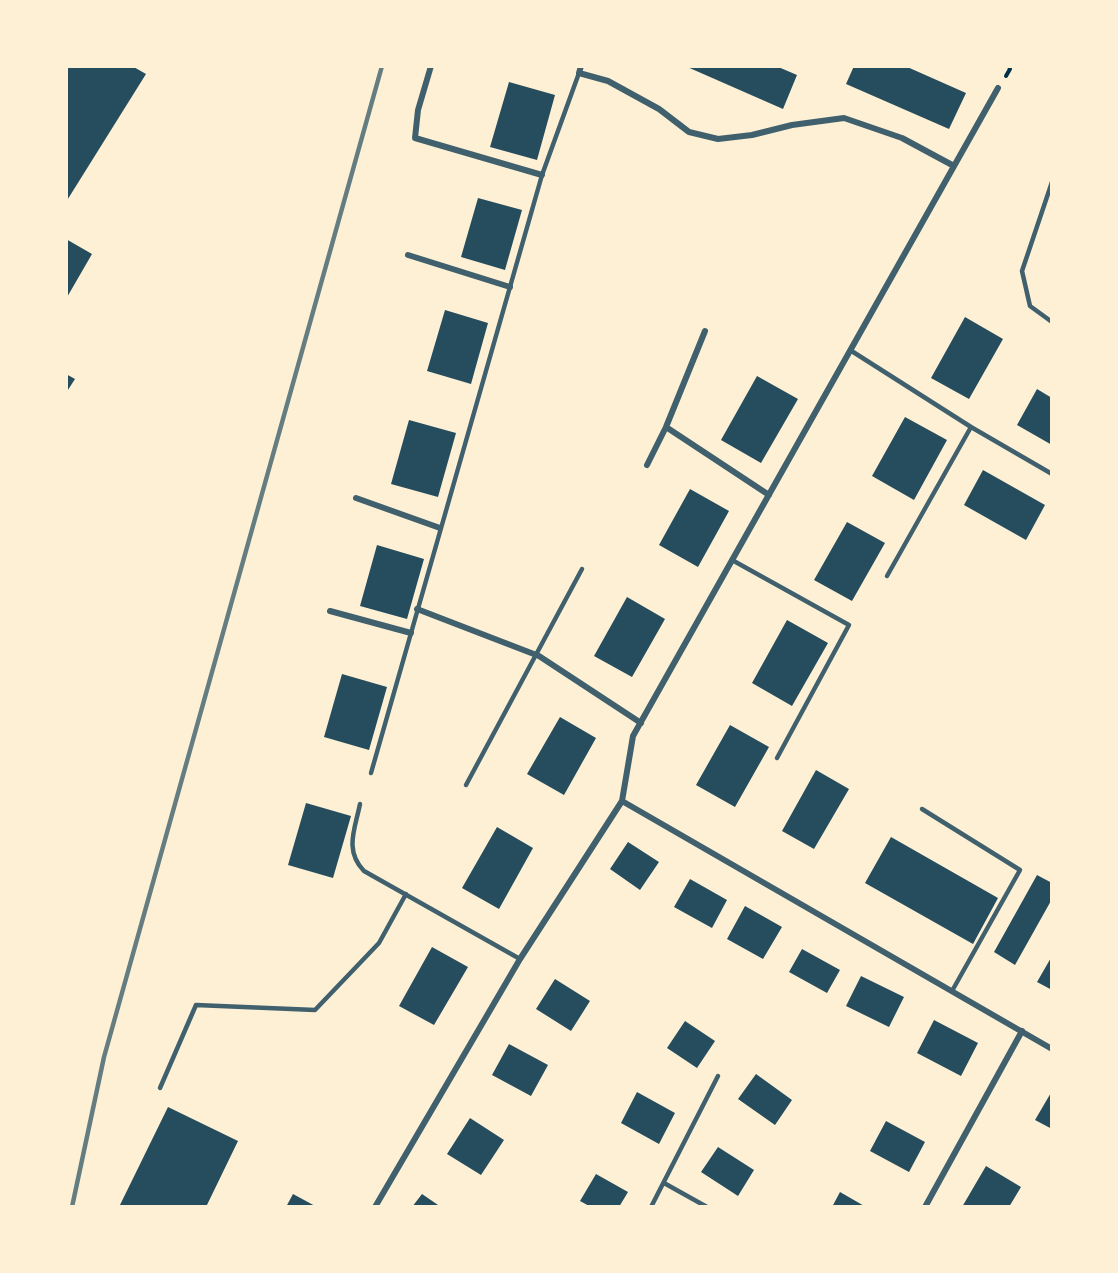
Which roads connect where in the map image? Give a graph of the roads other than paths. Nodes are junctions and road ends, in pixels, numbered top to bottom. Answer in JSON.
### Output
{"nodes":[{"id":1,"x":431,"y":66,"type":"edge"},
{"id":2,"x":580,"y":70,"type":"edge"},
{"id":3,"x":998,"y":88,"type":"dead end"},
{"id":4,"x":954,"y":166,"type":"junction"},
{"id":5,"x":542,"y":175,"type":"junction"},
{"id":6,"x":1052,"y":182,"type":"edge"},
{"id":7,"x":408,"y":255,"type":"dead end"},
{"id":8,"x":510,"y":287,"type":"junction"},
{"id":9,"x":1052,"y":321,"type":"edge"},
{"id":10,"x":705,"y":332,"type":"dead end"},
{"id":11,"x":850,"y":350,"type":"junction"},
{"id":12,"x":666,"y":427,"type":"junction"},
{"id":13,"x":971,"y":427,"type":"junction"},
{"id":14,"x":647,"y":465,"type":"dead end"},
{"id":15,"x":1052,"y":474,"type":"edge"},
{"id":16,"x":769,"y":495,"type":"junction"},
{"id":17,"x":356,"y":498,"type":"dead end"},
{"id":18,"x":440,"y":528,"type":"junction"},
{"id":19,"x":732,"y":560,"type":"junction"},
{"id":20,"x":582,"y":569,"type":"dead end"},
{"id":21,"x":887,"y":576,"type":"dead end"},
{"id":22,"x":417,"y":609,"type":"junction"},
{"id":23,"x":330,"y":611,"type":"dead end"},
{"id":24,"x":411,"y":633,"type":"junction"},
{"id":25,"x":640,"y":723,"type":"junction"},
{"id":26,"x":777,"y":758,"type":"dead end"},
{"id":27,"x":372,"y":773,"type":"dead end"},
{"id":28,"x":466,"y":785,"type":"dead end"},
{"id":29,"x":622,"y":801,"type":"junction"},
{"id":30,"x":360,"y":804,"type":"dead end"},
{"id":31,"x":922,"y":809,"type":"dead end"},
{"id":32,"x":406,"y":894,"type":"junction"},
{"id":33,"x":520,"y":958,"type":"junction"},
{"id":34,"x":952,"y":991,"type":"junction"},
{"id":35,"x":1022,"y":1031,"type":"junction"},
{"id":36,"x":1052,"y":1049,"type":"edge"},
{"id":37,"x":718,"y":1076,"type":"dead end"},
{"id":38,"x":160,"y":1088,"type":"dead end"},
{"id":39,"x":664,"y":1183,"type":"junction"},
{"id":40,"x":375,"y":1207,"type":"edge"},
{"id":41,"x":651,"y":1207,"type":"edge"},
{"id":42,"x":707,"y":1207,"type":"edge"},
{"id":43,"x":925,"y":1207,"type":"edge"}],
"edges":[{"from":1,"to":5,"type":"street"},
{"from":2,"to":4,"type":"street"},
{"from":2,"to":5,"type":"lane"},
{"from":3,"to":4,"type":"street"},
{"from":4,"to":11,"type":"street"},
{"from":5,"to":8,"type":"lane"},
{"from":6,"to":9,"type":"lane"},
{"from":7,"to":8,"type":"street"},
{"from":8,"to":18,"type":"lane"},
{"from":10,"to":12,"type":"street"},
{"from":11,"to":13,"type":"lane"},
{"from":11,"to":16,"type":"street"},
{"from":12,"to":14,"type":"street"},
{"from":12,"to":16,"type":"street"},
{"from":13,"to":15,"type":"lane"},
{"from":13,"to":21,"type":"lane"},
{"from":16,"to":19,"type":"street"},
{"from":17,"to":18,"type":"street"},
{"from":18,"to":22,"type":"lane"},
{"from":19,"to":25,"type":"street"},
{"from":19,"to":26,"type":"lane"},
{"from":20,"to":28,"type":"lane"},
{"from":22,"to":24,"type":"lane"},
{"from":22,"to":25,"type":"street"},
{"from":23,"to":24,"type":"street"},
{"from":24,"to":27,"type":"lane"},
{"from":25,"to":29,"type":"street"},
{"from":29,"to":33,"type":"street"},
{"from":29,"to":34,"type":"street"},
{"from":30,"to":32,"type":"lane"},
{"from":31,"to":34,"type":"lane"},
{"from":32,"to":33,"type":"lane"},
{"from":32,"to":38,"type":"lane"},
{"from":33,"to":40,"type":"street"},
{"from":34,"to":35,"type":"street"},
{"from":35,"to":36,"type":"street"},
{"from":35,"to":43,"type":"street"},
{"from":37,"to":39,"type":"lane"},
{"from":39,"to":41,"type":"lane"},
{"from":39,"to":42,"type":"lane"}]}
